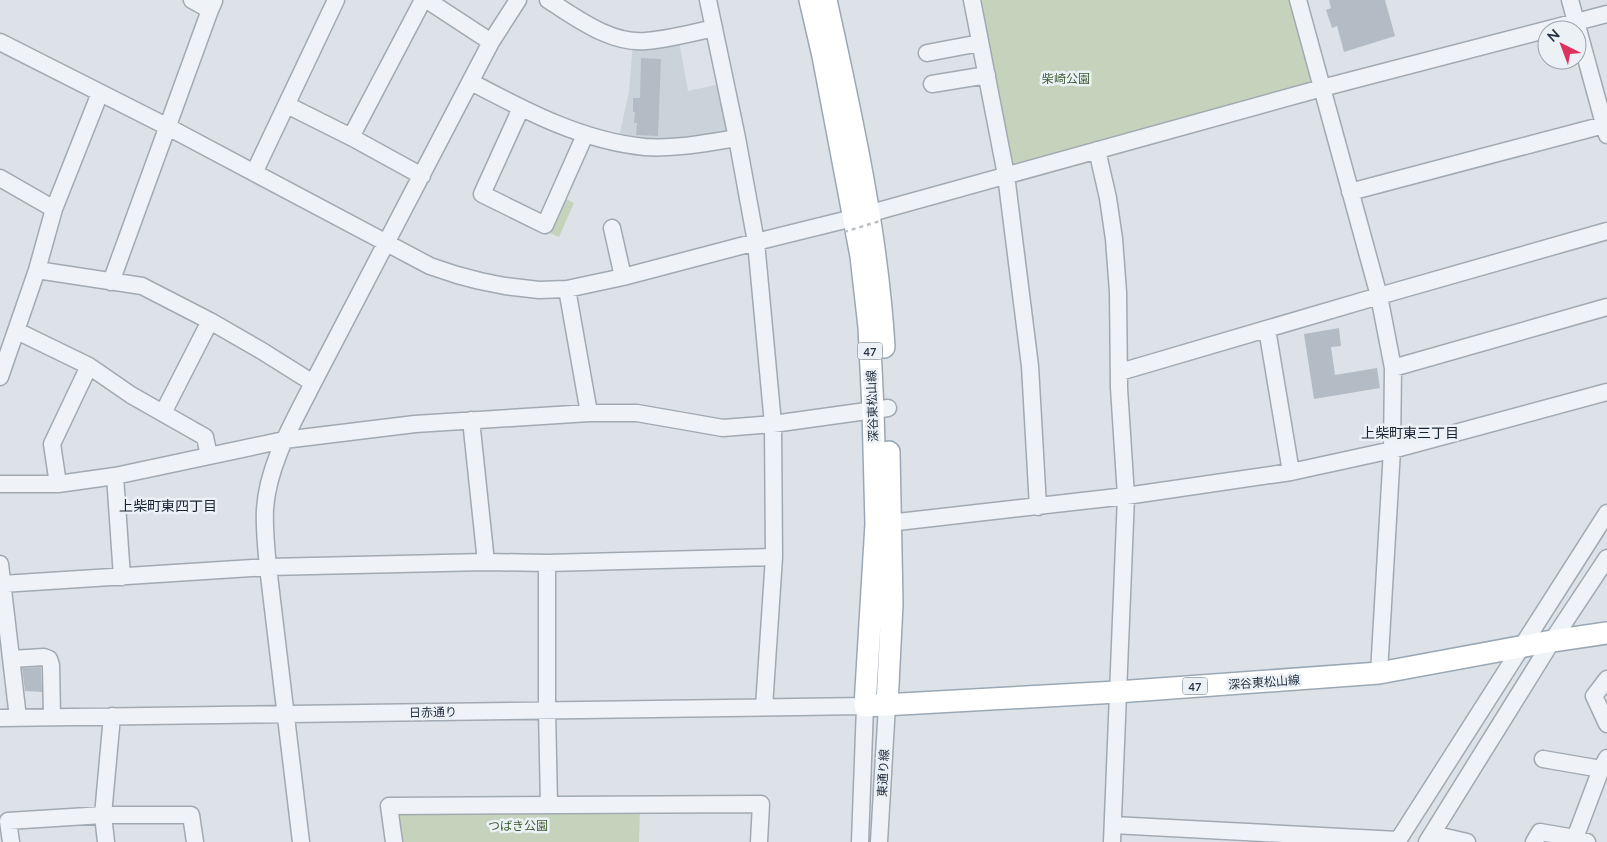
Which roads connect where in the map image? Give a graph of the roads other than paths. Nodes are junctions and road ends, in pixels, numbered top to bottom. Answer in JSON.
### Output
{"nodes":[{"id":1,"x":192,"y":0,"type":"edge"},
{"id":2,"x":336,"y":0,"type":"edge"},
{"id":3,"x":423,"y":0,"type":"edge"},
{"id":4,"x":427,"y":0,"type":"edge"},
{"id":5,"x":518,"y":0,"type":"edge"},
{"id":6,"x":548,"y":0,"type":"edge"},
{"id":7,"x":708,"y":0,"type":"edge"},
{"id":8,"x":810,"y":0,"type":"edge"},
{"id":9,"x":826,"y":0,"type":"edge"},
{"id":10,"x":972,"y":0,"type":"edge"},
{"id":11,"x":1298,"y":0,"type":"edge"},
{"id":12,"x":1570,"y":0,"type":"edge"},
{"id":13,"x":212,"y":5,"type":"edge"},
{"id":14,"x":1607,"y":14,"type":"edge"},
{"id":15,"x":1575,"y":20,"type":"edge"},
{"id":16,"x":1584,"y":20,"type":"edge"},
{"id":17,"x":714,"y":28,"type":"junction"},
{"id":18,"x":1537,"y":32,"type":"edge"},
{"id":19,"x":0,"y":42,"type":"edge"},
{"id":20,"x":491,"y":42,"type":"junction"},
{"id":21,"x":980,"y":43,"type":"junction"},
{"id":22,"x":927,"y":52,"type":"dead end"},
{"id":23,"x":1587,"y":62,"type":"edge"},
{"id":24,"x":987,"y":76,"type":"junction"},
{"id":25,"x":470,"y":82,"type":"junction"},
{"id":26,"x":932,"y":84,"type":"dead end"},
{"id":27,"x":1322,"y":88,"type":"junction"},
{"id":28,"x":100,"y":93,"type":"junction"},
{"id":29,"x":287,"y":105,"type":"junction"},
{"id":30,"x":521,"y":108,"type":"junction"},
{"id":31,"x":168,"y":127,"type":"junction"},
{"id":32,"x":1606,"y":130,"type":"edge"},
{"id":33,"x":586,"y":135,"type":"junction"},
{"id":34,"x":351,"y":137,"type":"junction"},
{"id":35,"x":737,"y":138,"type":"junction"},
{"id":36,"x":1097,"y":150,"type":"junction"},
{"id":37,"x":254,"y":173,"type":"junction"},
{"id":38,"x":1006,"y":175,"type":"junction"},
{"id":39,"x":422,"y":176,"type":"junction"},
{"id":40,"x":0,"y":178,"type":"edge"},
{"id":41,"x":1350,"y":192,"type":"junction"},
{"id":42,"x":54,"y":209,"type":"junction"},
{"id":43,"x":861,"y":221,"type":"junction"},
{"id":44,"x":612,"y":228,"type":"dead end"},
{"id":45,"x":1607,"y":231,"type":"edge"},
{"id":46,"x":756,"y":242,"type":"junction"},
{"id":47,"x":387,"y":244,"type":"junction"},
{"id":48,"x":37,"y":270,"type":"junction"},
{"id":49,"x":623,"y":277,"type":"junction"},
{"id":50,"x":111,"y":282,"type":"junction"},
{"id":51,"x":567,"y":289,"type":"junction"},
{"id":52,"x":1379,"y":296,"type":"junction"},
{"id":53,"x":1607,"y":307,"type":"edge"},
{"id":54,"x":210,"y":321,"type":"junction"},
{"id":55,"x":1268,"y":329,"type":"junction"},
{"id":56,"x":10,"y":334,"type":"edge"},
{"id":57,"x":89,"y":366,"type":"junction"},
{"id":58,"x":1393,"y":368,"type":"junction"},
{"id":59,"x":1120,"y":372,"type":"junction"},
{"id":60,"x":0,"y":377,"type":"edge"},
{"id":61,"x":313,"y":383,"type":"junction"},
{"id":62,"x":1607,"y":392,"type":"edge"},
{"id":63,"x":881,"y":409,"type":"junction"},
{"id":64,"x":162,"y":413,"type":"junction"},
{"id":65,"x":589,"y":413,"type":"junction"},
{"id":66,"x":471,"y":420,"type":"junction"},
{"id":67,"x":773,"y":424,"type":"junction"},
{"id":68,"x":284,"y":440,"type":"junction"},
{"id":69,"x":1392,"y":450,"type":"junction"},
{"id":70,"x":210,"y":456,"type":"junction"},
{"id":71,"x":1291,"y":472,"type":"junction"},
{"id":72,"x":115,"y":476,"type":"junction"},
{"id":73,"x":0,"y":484,"type":"edge"},
{"id":74,"x":58,"y":484,"type":"junction"},
{"id":75,"x":1126,"y":496,"type":"junction"},
{"id":76,"x":1038,"y":507,"type":"junction"},
{"id":77,"x":1607,"y":512,"type":"edge"},
{"id":78,"x":883,"y":524,"type":"junction"},
{"id":79,"x":774,"y":557,"type":"junction"},
{"id":80,"x":1607,"y":558,"type":"edge"},
{"id":81,"x":486,"y":562,"type":"junction"},
{"id":82,"x":546,"y":563,"type":"junction"},
{"id":83,"x":0,"y":564,"type":"edge"},
{"id":84,"x":268,"y":567,"type":"junction"},
{"id":85,"x":122,"y":577,"type":"junction"},
{"id":86,"x":2,"y":584,"type":"junction"},
{"id":87,"x":1607,"y":633,"type":"edge"},
{"id":88,"x":1552,"y":641,"type":"junction"},
{"id":89,"x":1522,"y":647,"type":"junction"},
{"id":90,"x":11,"y":659,"type":"junction"},
{"id":91,"x":1379,"y":673,"type":"junction"},
{"id":92,"x":1607,"y":679,"type":"edge"},
{"id":93,"x":1117,"y":692,"type":"junction"},
{"id":94,"x":887,"y":705,"type":"junction"},
{"id":95,"x":865,"y":706,"type":"junction"},
{"id":96,"x":764,"y":708,"type":"junction"},
{"id":97,"x":547,"y":710,"type":"junction"},
{"id":98,"x":285,"y":714,"type":"junction"},
{"id":99,"x":112,"y":716,"type":"junction"},
{"id":100,"x":52,"y":717,"type":"junction"},
{"id":101,"x":0,"y":718,"type":"edge"},
{"id":102,"x":18,"y":718,"type":"junction"},
{"id":103,"x":1607,"y":724,"type":"edge"},
{"id":104,"x":1543,"y":759,"type":"dead end"},
{"id":105,"x":1604,"y":763,"type":"edge"},
{"id":106,"x":1600,"y":793,"type":"edge"},
{"id":107,"x":549,"y":805,"type":"junction"},
{"id":108,"x":103,"y":815,"type":"junction"},
{"id":109,"x":1113,"y":825,"type":"junction"},
{"id":110,"x":1429,"y":838,"type":"edge"},
{"id":111,"x":1581,"y":840,"type":"edge"},
{"id":112,"x":1397,"y":841,"type":"edge"},
{"id":113,"x":11,"y":842,"type":"edge"},
{"id":114,"x":106,"y":842,"type":"edge"},
{"id":115,"x":195,"y":842,"type":"edge"},
{"id":116,"x":301,"y":842,"type":"edge"},
{"id":117,"x":394,"y":842,"type":"edge"},
{"id":118,"x":759,"y":842,"type":"edge"},
{"id":119,"x":860,"y":842,"type":"edge"},
{"id":120,"x":879,"y":842,"type":"edge"},
{"id":121,"x":1112,"y":842,"type":"edge"},
{"id":122,"x":1467,"y":842,"type":"edge"},
{"id":123,"x":1534,"y":842,"type":"edge"}],
"edges":[{"from":1,"to":13,"type":"street"},
{"from":2,"to":29,"type":"street"},
{"from":3,"to":34,"type":"street"},
{"from":4,"to":20,"type":"street"},
{"from":5,"to":20,"type":"street"},
{"from":6,"to":17,"type":"street"},
{"from":7,"to":17,"type":"street"},
{"from":8,"to":43,"type":"main road","name":"深谷東松山線","number":"47"},
{"from":9,"to":43,"type":"main road","name":"深谷東松山線","number":"47"},
{"from":10,"to":21,"type":"street"},
{"from":11,"to":27,"type":"street"},
{"from":12,"to":15,"type":"street"},
{"from":13,"to":31,"type":"street"},
{"from":14,"to":16,"type":"street"},
{"from":17,"to":35,"type":"street"},
{"from":18,"to":27,"type":"street"},
{"from":19,"to":28,"type":"street"},
{"from":20,"to":25,"type":"street"},
{"from":21,"to":22,"type":"street"},
{"from":21,"to":24,"type":"street"},
{"from":23,"to":32,"type":"street"},
{"from":24,"to":26,"type":"street"},
{"from":24,"to":38,"type":"street"},
{"from":25,"to":30,"type":"street"},
{"from":25,"to":39,"type":"street"},
{"from":27,"to":36,"type":"street"},
{"from":27,"to":41,"type":"street"},
{"from":28,"to":31,"type":"street"},
{"from":28,"to":42,"type":"street"},
{"from":29,"to":34,"type":"street"},
{"from":29,"to":37,"type":"street"},
{"from":30,"to":33,"type":"street"},
{"from":30,"to":33,"type":"street"},
{"from":31,"to":37,"type":"street"},
{"from":31,"to":50,"type":"street"},
{"from":32,"to":41,"type":"street"},
{"from":33,"to":35,"type":"street"},
{"from":34,"to":39,"type":"street"},
{"from":35,"to":46,"type":"street"},
{"from":36,"to":38,"type":"street"},
{"from":36,"to":59,"type":"street"},
{"from":37,"to":47,"type":"street"},
{"from":38,"to":43,"type":"street"},
{"from":38,"to":76,"type":"street"},
{"from":39,"to":47,"type":"street"},
{"from":40,"to":42,"type":"street"},
{"from":41,"to":52,"type":"street"},
{"from":42,"to":48,"type":"street"},
{"from":43,"to":46,"type":"street"},
{"from":43,"to":63,"type":"main road","name":"深谷東松山線","number":"47"},
{"from":44,"to":49,"type":"street"},
{"from":45,"to":52,"type":"street"},
{"from":46,"to":49,"type":"street"},
{"from":46,"to":67,"type":"street"},
{"from":47,"to":51,"type":"street"},
{"from":47,"to":61,"type":"street"},
{"from":48,"to":50,"type":"street"},
{"from":48,"to":56,"type":"street"},
{"from":49,"to":51,"type":"street"},
{"from":50,"to":54,"type":"street"},
{"from":51,"to":65,"type":"street"},
{"from":52,"to":55,"type":"street"},
{"from":52,"to":58,"type":"street"},
{"from":53,"to":58,"type":"street"},
{"from":54,"to":61,"type":"street"},
{"from":54,"to":64,"type":"street"},
{"from":55,"to":59,"type":"street"},
{"from":55,"to":71,"type":"street"},
{"from":56,"to":57,"type":"street"},
{"from":56,"to":60,"type":"street"},
{"from":57,"to":64,"type":"street"},
{"from":57,"to":74,"type":"street"},
{"from":58,"to":69,"type":"street"},
{"from":59,"to":75,"type":"street"},
{"from":61,"to":68,"type":"street"},
{"from":62,"to":69,"type":"street"},
{"from":63,"to":67,"type":"street"},
{"from":63,"to":78,"type":"main road","name":"深谷東松山線","number":"47"},
{"from":64,"to":70,"type":"street"},
{"from":65,"to":66,"type":"street"},
{"from":65,"to":67,"type":"street"},
{"from":66,"to":68,"type":"street"},
{"from":66,"to":81,"type":"street"},
{"from":67,"to":79,"type":"street"},
{"from":68,"to":70,"type":"street"},
{"from":68,"to":84,"type":"street"},
{"from":69,"to":71,"type":"street"},
{"from":69,"to":91,"type":"street"},
{"from":70,"to":72,"type":"street"},
{"from":71,"to":75,"type":"street"},
{"from":72,"to":74,"type":"street"},
{"from":72,"to":85,"type":"street"},
{"from":73,"to":74,"type":"street"},
{"from":75,"to":76,"type":"street"},
{"from":75,"to":93,"type":"street"},
{"from":76,"to":78,"type":"street"},
{"from":77,"to":89,"type":"street"},
{"from":78,"to":94,"type":"main road","name":"深谷東松山線","number":"47"},
{"from":78,"to":95,"type":"main road","name":"深谷東松山線","number":"47"},
{"from":79,"to":82,"type":"street"},
{"from":79,"to":96,"type":"street"},
{"from":80,"to":88,"type":"street"},
{"from":81,"to":82,"type":"street"},
{"from":81,"to":84,"type":"street"},
{"from":82,"to":97,"type":"street"},
{"from":83,"to":86,"type":"street"},
{"from":84,"to":85,"type":"street"},
{"from":84,"to":98,"type":"street"},
{"from":85,"to":86,"type":"street"},
{"from":86,"to":90,"type":"street"},
{"from":87,"to":88,"type":"main road","name":"深谷東松山線","number":"47"},
{"from":88,"to":89,"type":"main road","name":"深谷東松山線","number":"47"},
{"from":88,"to":110,"type":"street"},
{"from":89,"to":91,"type":"main road","name":"深谷東松山線","number":"47"},
{"from":89,"to":112,"type":"street"},
{"from":90,"to":100,"type":"street"},
{"from":90,"to":102,"type":"street"},
{"from":91,"to":93,"type":"main road","name":"深谷東松山線","number":"47"},
{"from":92,"to":103,"type":"street"},
{"from":93,"to":94,"type":"main road","name":"深谷東松山線","number":"47"},
{"from":93,"to":109,"type":"street"},
{"from":94,"to":95,"type":"main road","name":"深谷東松山線","number":"47"},
{"from":94,"to":120,"type":"street","name":"東通り線"},
{"from":95,"to":96,"type":"street","name":"日赤通り"},
{"from":95,"to":119,"type":"street","name":"東通り線"},
{"from":96,"to":97,"type":"street","name":"日赤通り"},
{"from":97,"to":98,"type":"street","name":"日赤通り"},
{"from":97,"to":107,"type":"street"},
{"from":98,"to":99,"type":"street","name":"日赤通り"},
{"from":98,"to":116,"type":"street"},
{"from":99,"to":100,"type":"street","name":"日赤通り"},
{"from":99,"to":108,"type":"street"},
{"from":100,"to":102,"type":"street","name":"日赤通り"},
{"from":101,"to":102,"type":"street","name":"日赤通り"},
{"from":104,"to":105,"type":"street"},
{"from":105,"to":106,"type":"street"},
{"from":106,"to":111,"type":"street"},
{"from":107,"to":117,"type":"street"},
{"from":107,"to":118,"type":"street"},
{"from":108,"to":113,"type":"street"},
{"from":108,"to":114,"type":"street"},
{"from":108,"to":115,"type":"street"},
{"from":109,"to":112,"type":"street"},
{"from":109,"to":121,"type":"street"},
{"from":110,"to":122,"type":"street"},
{"from":111,"to":123,"type":"street"}]}
